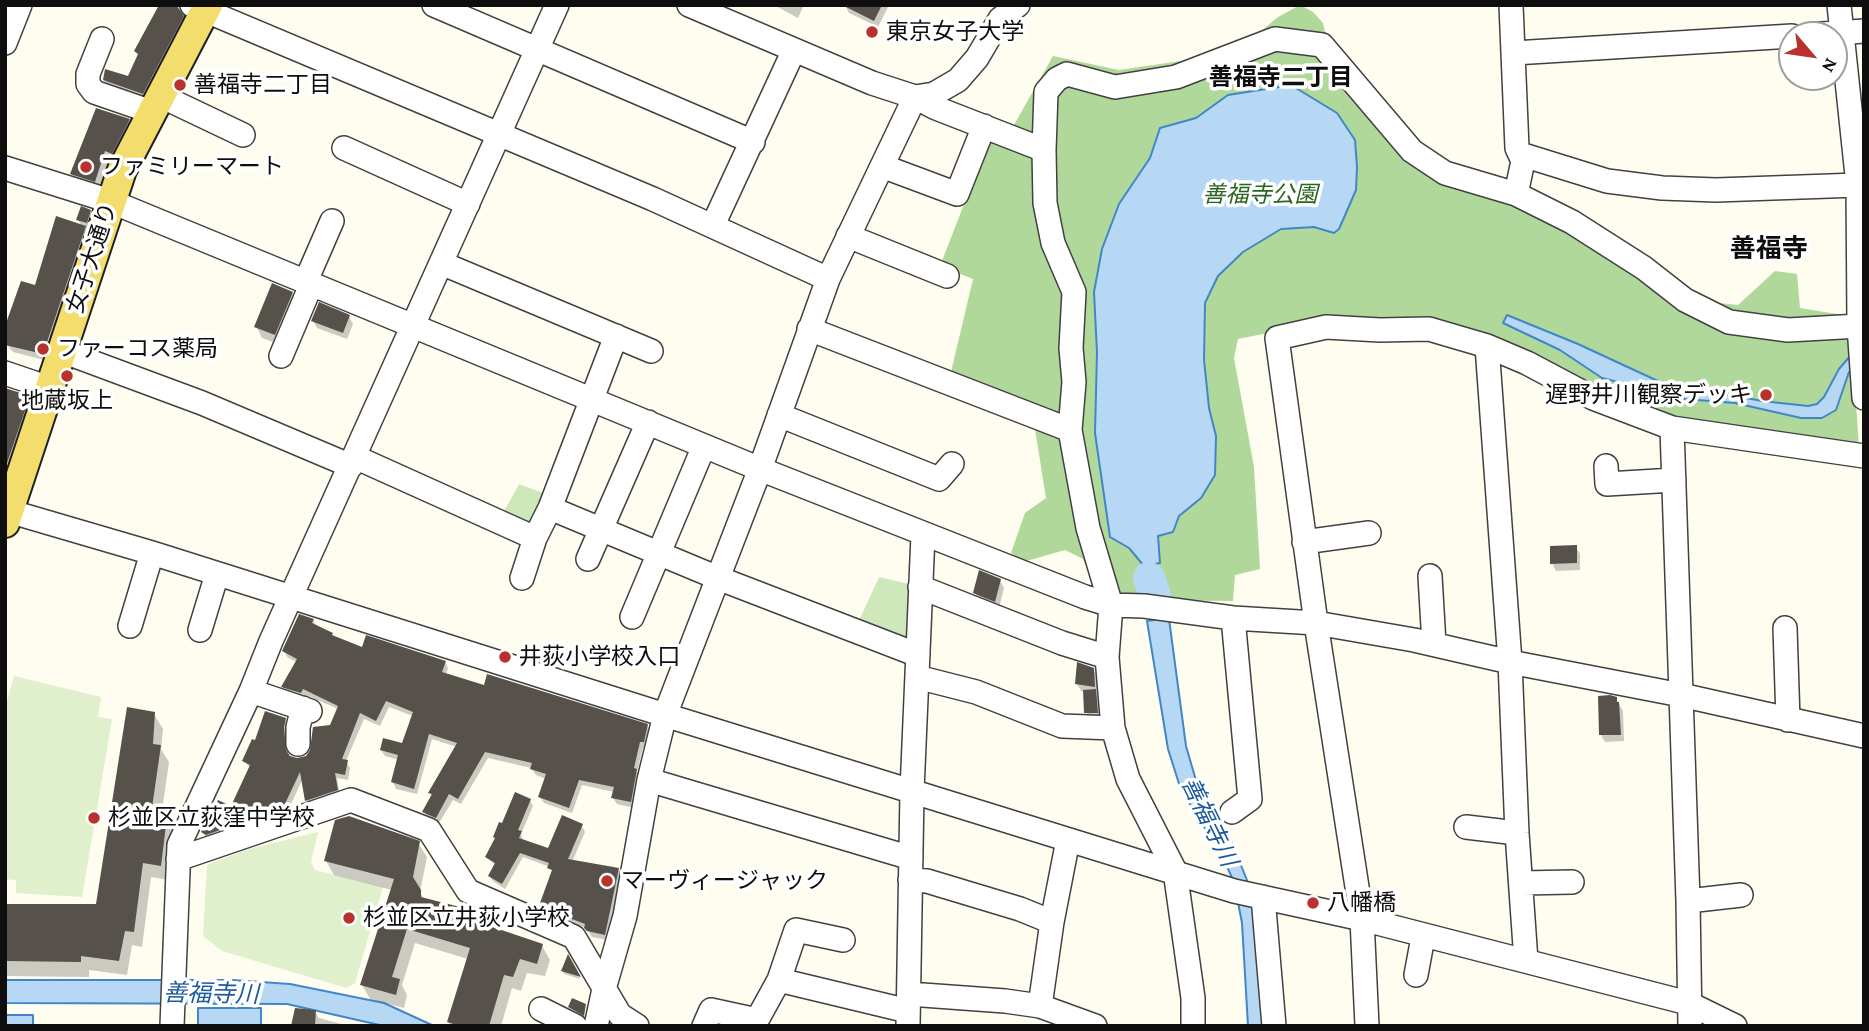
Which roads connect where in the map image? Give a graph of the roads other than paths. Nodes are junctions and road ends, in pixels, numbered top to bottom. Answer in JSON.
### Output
{"nodes":[{"id":1,"x":20,"y":5,"type":"edge"},
{"id":2,"x":434,"y":5,"type":"edge"},
{"id":3,"x":557,"y":5,"type":"edge"},
{"id":4,"x":689,"y":5,"type":"edge"},
{"id":5,"x":1018,"y":5,"type":"edge"},
{"id":6,"x":1511,"y":5,"type":"edge"},
{"id":7,"x":1839,"y":5,"type":"edge"},
{"id":8,"x":202,"y":7,"type":"edge"},
{"id":9,"x":1853,"y":32,"type":"edge"},
{"id":10,"x":1778,"y":37,"type":"edge"},
{"id":11,"x":102,"y":40,"type":"dead end"},
{"id":12,"x":5,"y":43,"type":"edge"},
{"id":13,"x":794,"y":50,"type":"junction"},
{"id":14,"x":537,"y":51,"type":"junction"},
{"id":15,"x":1514,"y":53,"type":"junction"},
{"id":16,"x":915,"y":97,"type":"junction"},
{"id":17,"x":156,"y":104,"type":"junction"},
{"id":18,"x":984,"y":126,"type":"junction"},
{"id":19,"x":499,"y":134,"type":"junction"},
{"id":20,"x":243,"y":135,"type":"dead end"},
{"id":21,"x":753,"y":142,"type":"junction"},
{"id":22,"x":344,"y":148,"type":"dead end"},
{"id":23,"x":1044,"y":150,"type":"junction"},
{"id":24,"x":1520,"y":154,"type":"junction"},
{"id":25,"x":882,"y":166,"type":"junction"},
{"id":26,"x":5,"y":168,"type":"edge"},
{"id":27,"x":1858,"y":185,"type":"junction"},
{"id":28,"x":1516,"y":194,"type":"junction"},
{"id":29,"x":110,"y":201,"type":"junction"},
{"id":30,"x":468,"y":204,"type":"junction"},
{"id":31,"x":332,"y":220,"type":"dead end"},
{"id":32,"x":713,"y":225,"type":"junction"},
{"id":33,"x":848,"y":236,"type":"junction"},
{"id":34,"x":442,"y":264,"type":"junction"},
{"id":35,"x":947,"y":276,"type":"dead end"},
{"id":36,"x":828,"y":279,"type":"junction"},
{"id":37,"x":308,"y":284,"type":"junction"},
{"id":38,"x":413,"y":326,"type":"junction"},
{"id":39,"x":1859,"y":326,"type":"junction"},
{"id":40,"x":809,"y":329,"type":"junction"},
{"id":41,"x":616,"y":336,"type":"junction"},
{"id":42,"x":1487,"y":346,"type":"junction"},
{"id":43,"x":62,"y":351,"type":"junction"},
{"id":44,"x":651,"y":351,"type":"dead end"},
{"id":45,"x":281,"y":356,"type":"dead end"},
{"id":46,"x":5,"y":373,"type":"edge"},
{"id":47,"x":49,"y":388,"type":"junction"},
{"id":48,"x":1864,"y":398,"type":"edge"},
{"id":49,"x":593,"y":399,"type":"junction"},
{"id":50,"x":779,"y":415,"type":"junction"},
{"id":51,"x":648,"y":422,"type":"junction"},
{"id":52,"x":1672,"y":428,"type":"junction"},
{"id":53,"x":1070,"y":430,"type":"junction"},
{"id":54,"x":704,"y":446,"type":"junction"},
{"id":55,"x":1864,"y":456,"type":"edge"},
{"id":56,"x":353,"y":461,"type":"junction"},
{"id":57,"x":953,"y":464,"type":"dead end"},
{"id":58,"x":1606,"y":467,"type":"dead end"},
{"id":59,"x":760,"y":469,"type":"junction"},
{"id":60,"x":1674,"y":480,"type":"junction"},
{"id":61,"x":550,"y":508,"type":"junction"},
{"id":62,"x":7,"y":515,"type":"edge"},
{"id":63,"x":601,"y":529,"type":"junction"},
{"id":64,"x":1369,"y":533,"type":"dead end"},
{"id":65,"x":923,"y":535,"type":"junction"},
{"id":66,"x":536,"y":538,"type":"junction"},
{"id":67,"x":1304,"y":541,"type":"junction"},
{"id":68,"x":152,"y":553,"type":"junction"},
{"id":69,"x":658,"y":553,"type":"junction"},
{"id":70,"x":588,"y":559,"type":"dead end"},
{"id":71,"x":217,"y":574,"type":"junction"},
{"id":72,"x":1430,"y":576,"type":"dead end"},
{"id":73,"x":718,"y":578,"type":"junction"},
{"id":74,"x":522,"y":579,"type":"dead end"},
{"id":75,"x":920,"y":587,"type":"junction"},
{"id":76,"x":292,"y":597,"type":"junction"},
{"id":77,"x":1111,"y":605,"type":"junction"},
{"id":78,"x":632,"y":617,"type":"dead end"},
{"id":79,"x":1233,"y":618,"type":"junction"},
{"id":80,"x":1316,"y":623,"type":"junction"},
{"id":81,"x":130,"y":626,"type":"dead end"},
{"id":82,"x":1785,"y":628,"type":"dead end"},
{"id":83,"x":200,"y":630,"type":"dead end"},
{"id":84,"x":1434,"y":645,"type":"junction"},
{"id":85,"x":1107,"y":657,"type":"junction"},
{"id":86,"x":1510,"y":662,"type":"junction"},
{"id":87,"x":917,"y":666,"type":"junction"},
{"id":88,"x":251,"y":691,"type":"junction"},
{"id":89,"x":1681,"y":695,"type":"junction"},
{"id":90,"x":665,"y":715,"type":"junction"},
{"id":91,"x":1787,"y":720,"type":"junction"},
{"id":92,"x":1114,"y":728,"type":"junction"},
{"id":93,"x":1864,"y":736,"type":"edge"},
{"id":94,"x":298,"y":744,"type":"dead end"},
{"id":95,"x":649,"y":780,"type":"junction"},
{"id":96,"x":912,"y":791,"type":"junction"},
{"id":97,"x":1232,"y":812,"type":"dead end"},
{"id":98,"x":1465,"y":827,"type":"dead end"},
{"id":99,"x":1517,"y":833,"type":"junction"},
{"id":100,"x":1068,"y":840,"type":"junction"},
{"id":101,"x":178,"y":859,"type":"junction"},
{"id":102,"x":910,"y":869,"type":"junction"},
{"id":103,"x":1175,"y":872,"type":"junction"},
{"id":104,"x":1572,"y":882,"type":"dead end"},
{"id":105,"x":1522,"y":883,"type":"junction"},
{"id":106,"x":1253,"y":895,"type":"junction"},
{"id":107,"x":1741,"y":895,"type":"dead end"},
{"id":108,"x":1688,"y":901,"type":"junction"},
{"id":109,"x":1362,"y":919,"type":"junction"},
{"id":110,"x":1052,"y":922,"type":"junction"},
{"id":111,"x":1423,"y":937,"type":"junction"},
{"id":112,"x":843,"y":940,"type":"dead end"},
{"id":113,"x":1526,"y":961,"type":"junction"},
{"id":114,"x":1416,"y":975,"type":"dead end"},
{"id":115,"x":779,"y":980,"type":"junction"},
{"id":116,"x":604,"y":989,"type":"junction"},
{"id":117,"x":1040,"y":1006,"type":"junction"},
{"id":118,"x":541,"y":1009,"type":"dead end"},
{"id":119,"x":908,"y":1010,"type":"edge"},
{"id":120,"x":1689,"y":1014,"type":"edge"},
{"id":121,"x":172,"y":1026,"type":"edge"},
{"id":122,"x":575,"y":1026,"type":"edge"},
{"id":123,"x":596,"y":1026,"type":"edge"},
{"id":124,"x":636,"y":1026,"type":"edge"},
{"id":125,"x":704,"y":1026,"type":"edge"},
{"id":126,"x":1095,"y":1026,"type":"edge"},
{"id":127,"x":1193,"y":1026,"type":"edge"},
{"id":128,"x":1274,"y":1026,"type":"edge"},
{"id":129,"x":1367,"y":1026,"type":"edge"},
{"id":130,"x":1735,"y":1026,"type":"edge"}],
"edges":[{"from":1,"to":12,"type":"street"},
{"from":2,"to":14,"type":"street"},
{"from":3,"to":14,"type":"street"},
{"from":4,"to":13,"type":"street"},
{"from":5,"to":16,"type":"street"},
{"from":6,"to":15,"type":"street"},
{"from":7,"to":9,"type":"street"},
{"from":8,"to":17,"type":"main road","name":"女子大通り"},
{"from":8,"to":19,"type":"street"},
{"from":9,"to":27,"type":"street"},
{"from":10,"to":15,"type":"street"},
{"from":11,"to":17,"type":"street"},
{"from":13,"to":16,"type":"street"},
{"from":13,"to":21,"type":"street"},
{"from":14,"to":19,"type":"street"},
{"from":14,"to":21,"type":"street"},
{"from":15,"to":24,"type":"street"},
{"from":16,"to":18,"type":"street"},
{"from":16,"to":25,"type":"street"},
{"from":17,"to":20,"type":"street"},
{"from":17,"to":29,"type":"main road","name":"女子大通り"},
{"from":18,"to":23,"type":"street"},
{"from":18,"to":25,"type":"street"},
{"from":19,"to":30,"type":"street"},
{"from":19,"to":32,"type":"street"},
{"from":21,"to":32,"type":"street"},
{"from":22,"to":30,"type":"street"},
{"from":23,"to":28,"type":"street"},
{"from":23,"to":53,"type":"street"},
{"from":24,"to":27,"type":"street"},
{"from":24,"to":28,"type":"street"},
{"from":25,"to":33,"type":"street"},
{"from":26,"to":29,"type":"street"},
{"from":27,"to":39,"type":"street"},
{"from":28,"to":39,"type":"street"},
{"from":29,"to":37,"type":"street"},
{"from":29,"to":43,"type":"main road","name":"女子大通り"},
{"from":30,"to":34,"type":"street"},
{"from":31,"to":37,"type":"street"},
{"from":32,"to":36,"type":"street"},
{"from":33,"to":35,"type":"street"},
{"from":33,"to":36,"type":"street"},
{"from":34,"to":38,"type":"street"},
{"from":34,"to":41,"type":"street"},
{"from":36,"to":40,"type":"street"},
{"from":37,"to":38,"type":"street"},
{"from":37,"to":45,"type":"street"},
{"from":38,"to":49,"type":"street"},
{"from":38,"to":56,"type":"street"},
{"from":39,"to":48,"type":"street"},
{"from":40,"to":50,"type":"street"},
{"from":40,"to":53,"type":"street"},
{"from":41,"to":44,"type":"street"},
{"from":41,"to":49,"type":"street"},
{"from":42,"to":52,"type":"street"},
{"from":42,"to":67,"type":"street"},
{"from":42,"to":86,"type":"street"},
{"from":43,"to":47,"type":"main road","name":"女子大通り"},
{"from":43,"to":56,"type":"street"},
{"from":46,"to":47,"type":"street"},
{"from":47,"to":62,"type":"main road","name":"女子大通り"},
{"from":49,"to":51,"type":"street"},
{"from":49,"to":61,"type":"street"},
{"from":50,"to":57,"type":"street"},
{"from":50,"to":59,"type":"street"},
{"from":51,"to":54,"type":"street"},
{"from":51,"to":63,"type":"street"},
{"from":52,"to":55,"type":"street"},
{"from":52,"to":60,"type":"street"},
{"from":53,"to":77,"type":"street"},
{"from":54,"to":59,"type":"street"},
{"from":54,"to":69,"type":"street"},
{"from":56,"to":66,"type":"street"},
{"from":56,"to":76,"type":"street"},
{"from":58,"to":60,"type":"street"},
{"from":59,"to":65,"type":"street"},
{"from":59,"to":73,"type":"street"},
{"from":60,"to":89,"type":"street"},
{"from":61,"to":63,"type":"street"},
{"from":61,"to":66,"type":"street"},
{"from":62,"to":68,"type":"street"},
{"from":63,"to":69,"type":"street"},
{"from":63,"to":70,"type":"street"},
{"from":64,"to":67,"type":"street"},
{"from":65,"to":75,"type":"street"},
{"from":65,"to":77,"type":"street"},
{"from":66,"to":74,"type":"street"},
{"from":67,"to":80,"type":"street"},
{"from":68,"to":71,"type":"street"},
{"from":68,"to":81,"type":"street"},
{"from":69,"to":73,"type":"street"},
{"from":69,"to":78,"type":"street"},
{"from":71,"to":76,"type":"street"},
{"from":71,"to":83,"type":"street"},
{"from":72,"to":84,"type":"street"},
{"from":73,"to":87,"type":"street"},
{"from":73,"to":90,"type":"street"},
{"from":75,"to":85,"type":"street"},
{"from":75,"to":87,"type":"street"},
{"from":76,"to":88,"type":"street"},
{"from":76,"to":90,"type":"street"},
{"from":77,"to":79,"type":"street"},
{"from":77,"to":85,"type":"street"},
{"from":79,"to":80,"type":"street"},
{"from":79,"to":97,"type":"street"},
{"from":80,"to":84,"type":"street"},
{"from":80,"to":109,"type":"street"},
{"from":82,"to":91,"type":"street"},
{"from":84,"to":86,"type":"street"},
{"from":85,"to":92,"type":"street"},
{"from":86,"to":89,"type":"street"},
{"from":86,"to":99,"type":"street"},
{"from":87,"to":92,"type":"street"},
{"from":87,"to":96,"type":"street"},
{"from":88,"to":94,"type":"street"},
{"from":88,"to":101,"type":"street"},
{"from":89,"to":91,"type":"street"},
{"from":89,"to":108,"type":"street"},
{"from":90,"to":95,"type":"street"},
{"from":90,"to":96,"type":"street"},
{"from":91,"to":93,"type":"street"},
{"from":92,"to":103,"type":"street"},
{"from":95,"to":102,"type":"street"},
{"from":95,"to":116,"type":"street"},
{"from":96,"to":100,"type":"street"},
{"from":96,"to":102,"type":"street"},
{"from":98,"to":99,"type":"street"},
{"from":99,"to":105,"type":"street"},
{"from":100,"to":103,"type":"street"},
{"from":100,"to":110,"type":"street"},
{"from":101,"to":116,"type":"street"},
{"from":101,"to":121,"type":"street"},
{"from":102,"to":110,"type":"street"},
{"from":102,"to":119,"type":"street"},
{"from":103,"to":106,"type":"street"},
{"from":103,"to":127,"type":"street"},
{"from":104,"to":105,"type":"street"},
{"from":105,"to":113,"type":"street"},
{"from":106,"to":109,"type":"street"},
{"from":106,"to":128,"type":"street"},
{"from":107,"to":108,"type":"street"},
{"from":108,"to":120,"type":"street"},
{"from":109,"to":111,"type":"street"},
{"from":109,"to":129,"type":"street"},
{"from":110,"to":117,"type":"street"},
{"from":111,"to":113,"type":"street"},
{"from":111,"to":114,"type":"street"},
{"from":112,"to":115,"type":"street"},
{"from":113,"to":120,"type":"street"},
{"from":115,"to":119,"type":"street"},
{"from":115,"to":125,"type":"street"},
{"from":116,"to":123,"type":"street"},
{"from":116,"to":124,"type":"street"},
{"from":117,"to":119,"type":"street"},
{"from":117,"to":126,"type":"street"},
{"from":118,"to":122,"type":"street"},
{"from":120,"to":130,"type":"street"}]}
